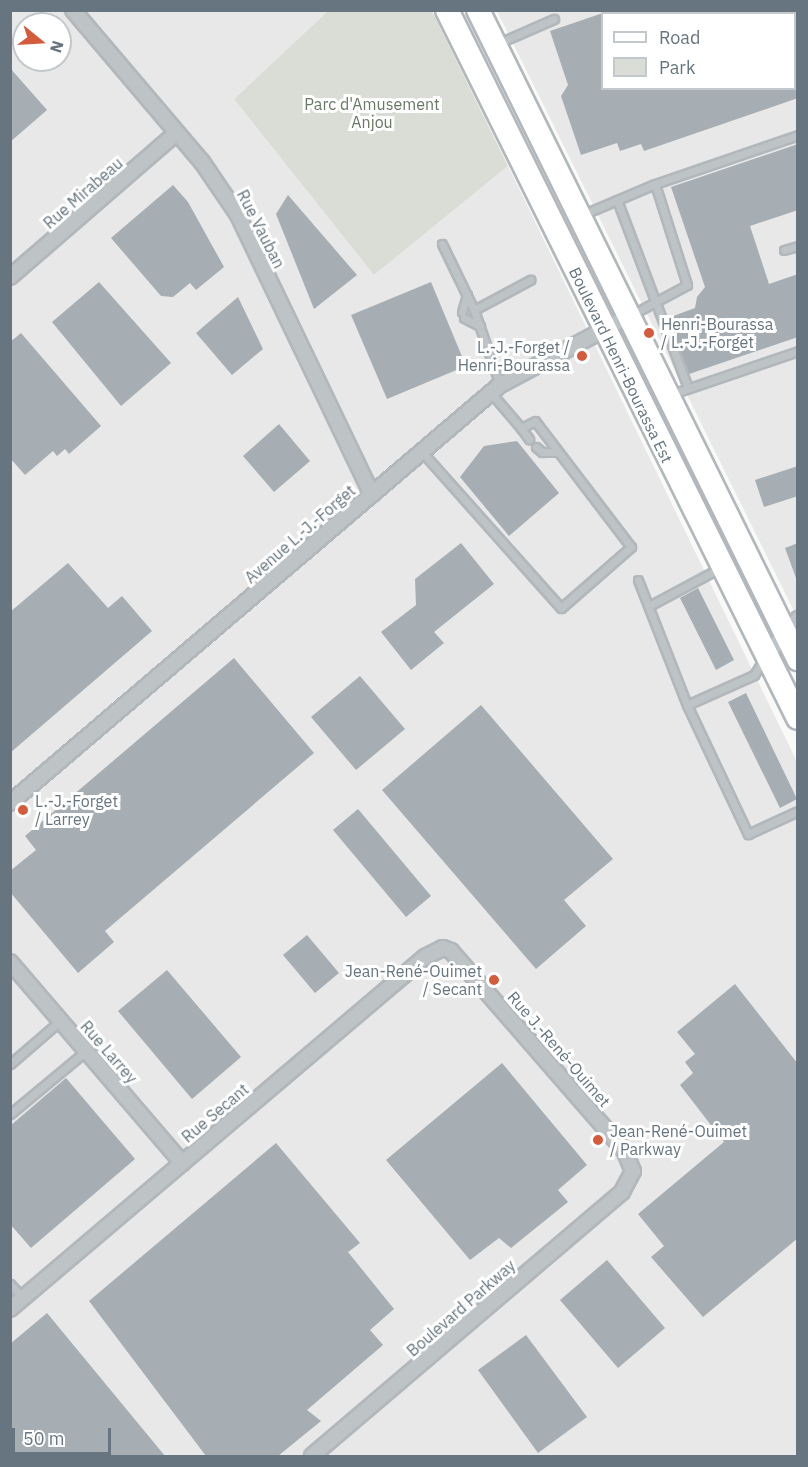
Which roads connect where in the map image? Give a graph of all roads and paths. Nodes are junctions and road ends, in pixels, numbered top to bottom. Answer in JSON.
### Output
{"nodes":[{"id":1,"x":73,"y":10,"type":"edge"},
{"id":2,"x":447,"y":10,"type":"edge"},
{"id":3,"x":483,"y":12,"type":"edge"},
{"id":4,"x":554,"y":19,"type":"dead end"},
{"id":5,"x":495,"y":44,"type":"junction"},
{"id":6,"x":177,"y":134,"type":"junction"},
{"id":7,"x":798,"y":135,"type":"edge"},
{"id":8,"x":655,"y":184,"type":"junction"},
{"id":9,"x":616,"y":200,"type":"junction"},
{"id":10,"x":580,"y":216,"type":"junction"},
{"id":11,"x":442,"y":244,"type":"dead end"},
{"id":12,"x":798,"y":246,"type":"edge"},
{"id":13,"x":784,"y":250,"type":"dead end"},
{"id":14,"x":10,"y":277,"type":"edge"},
{"id":15,"x":530,"y":280,"type":"dead end"},
{"id":16,"x":467,"y":295,"type":"junction"},
{"id":17,"x":654,"y":302,"type":"junction"},
{"id":18,"x":474,"y":310,"type":"junction"},
{"id":19,"x":628,"y":316,"type":"junction"},
{"id":20,"x":480,"y":326,"type":"junction"},
{"id":21,"x":605,"y":329,"type":"junction"},
{"id":22,"x":798,"y":351,"type":"edge"},
{"id":23,"x":496,"y":389,"type":"junction"},
{"id":24,"x":677,"y":392,"type":"junction"},
{"id":25,"x":520,"y":428,"type":"junction"},
{"id":26,"x":529,"y":439,"type":"dead end"},
{"id":27,"x":536,"y":447,"type":"dead end"},
{"id":28,"x":422,"y":452,"type":"junction"},
{"id":29,"x":557,"y":452,"type":"junction"},
{"id":30,"x":372,"y":495,"type":"junction"},
{"id":31,"x":722,"y":567,"type":"junction"},
{"id":32,"x":638,"y":580,"type":"dead end"},
{"id":33,"x":649,"y":606,"type":"junction"},
{"id":34,"x":791,"y":626,"type":"edge"},
{"id":35,"x":767,"y":655,"type":"junction"},
{"id":36,"x":798,"y":659,"type":"edge"},
{"id":37,"x":687,"y":705,"type":"junction"},
{"id":38,"x":798,"y":718,"type":"edge"},
{"id":39,"x":10,"y":803,"type":"edge"},
{"id":40,"x":798,"y":811,"type":"edge"},
{"id":41,"x":443,"y":948,"type":"joint"},
{"id":42,"x":10,"y":962,"type":"edge"},
{"id":43,"x":60,"y":1021,"type":"junction"},
{"id":44,"x":86,"y":1051,"type":"junction"},
{"id":45,"x":10,"y":1064,"type":"edge"},
{"id":46,"x":10,"y":1114,"type":"edge"},
{"id":47,"x":182,"y":1163,"type":"junction"},
{"id":48,"x":629,"y":1182,"type":"joint"},
{"id":49,"x":10,"y":1284,"type":"edge"},
{"id":50,"x":22,"y":1298,"type":"junction"},
{"id":51,"x":10,"y":1309,"type":"edge"},
{"id":52,"x":312,"y":1456,"type":"edge"}],
"edges":[{"from":1,"to":6,"type":"street","name":"Rue Vauban"},
{"from":2,"to":21,"type":"main road","name":"Boulevard Henri-Bourassa Est"},
{"from":3,"to":5,"type":"main road","name":"Boulevard Henri-Bourassa Est"},
{"from":4,"to":5,"type":"lane"},
{"from":5,"to":10,"type":"main road","name":"Boulevard Henri-Bourassa Est"},
{"from":6,"to":14,"type":"street","name":"Rue Mirabeau"},
{"from":6,"to":30,"type":"street","name":"Rue Vauban"},
{"from":7,"to":8,"type":"lane"},
{"from":8,"to":9,"type":"lane"},
{"from":8,"to":17,"type":"lane"},
{"from":9,"to":10,"type":"lane"},
{"from":9,"to":17,"type":"lane"},
{"from":10,"to":19,"type":"main road","name":"Boulevard Henri-Bourassa Est"},
{"from":11,"to":16,"type":"lane"},
{"from":12,"to":13,"type":"lane"},
{"from":15,"to":18,"type":"lane"},
{"from":16,"to":18,"type":"lane"},
{"from":16,"to":20,"type":"lane"},
{"from":17,"to":19,"type":"lane"},
{"from":17,"to":24,"type":"lane"},
{"from":18,"to":20,"type":"lane"},
{"from":19,"to":21,"type":"street","name":"Avenue L.-J.-Forget"},
{"from":19,"to":24,"type":"main road","name":"Boulevard Henri-Bourassa Est"},
{"from":20,"to":23,"type":"lane"},
{"from":21,"to":23,"type":"street","name":"Avenue L.-J.-Forget"},
{"from":21,"to":31,"type":"main road","name":"Boulevard Henri-Bourassa Est"},
{"from":22,"to":24,"type":"lane"},
{"from":23,"to":25,"type":"lane"},
{"from":23,"to":28,"type":"street","name":"Avenue L.-J.-Forget"},
{"from":24,"to":34,"type":"main road","name":"Boulevard Henri-Bourassa Est"},
{"from":25,"to":26,"type":"lane"},
{"from":25,"to":29,"type":"lane"},
{"from":27,"to":29,"type":"lane"},
{"from":28,"to":29,"type":"lane"},
{"from":28,"to":30,"type":"street","name":"Avenue L.-J.-Forget"},
{"from":30,"to":39,"type":"street","name":"Avenue L.-J.-Forget"},
{"from":31,"to":33,"type":"lane"},
{"from":31,"to":35,"type":"main road","name":"Boulevard Henri-Bourassa Est"},
{"from":32,"to":33,"type":"lane"},
{"from":33,"to":37,"type":"lane"},
{"from":34,"to":35,"type":"street"},
{"from":34,"to":36,"type":"main road","name":"Boulevard Henri-Bourassa Est"},
{"from":35,"to":37,"type":"lane"},
{"from":35,"to":38,"type":"main road","name":"Boulevard Henri-Bourassa Est"},
{"from":37,"to":40,"type":"lane"},
{"from":41,"to":47,"type":"street","name":"Rue Secant"},
{"from":41,"to":48,"type":"street","name":"Rue J.-René-Ouimet"},
{"from":42,"to":43,"type":"street","name":"Rue Larrey"},
{"from":43,"to":44,"type":"street","name":"Rue Larrey"},
{"from":43,"to":45,"type":"lane"},
{"from":44,"to":46,"type":"lane"},
{"from":44,"to":47,"type":"street","name":"Rue Larrey"},
{"from":47,"to":50,"type":"street","name":"Rue Secant"},
{"from":48,"to":52,"type":"street","name":"Boulevard Parkway"},
{"from":49,"to":50,"type":"lane"},
{"from":50,"to":51,"type":"street","name":"Rue Secant"}]}
